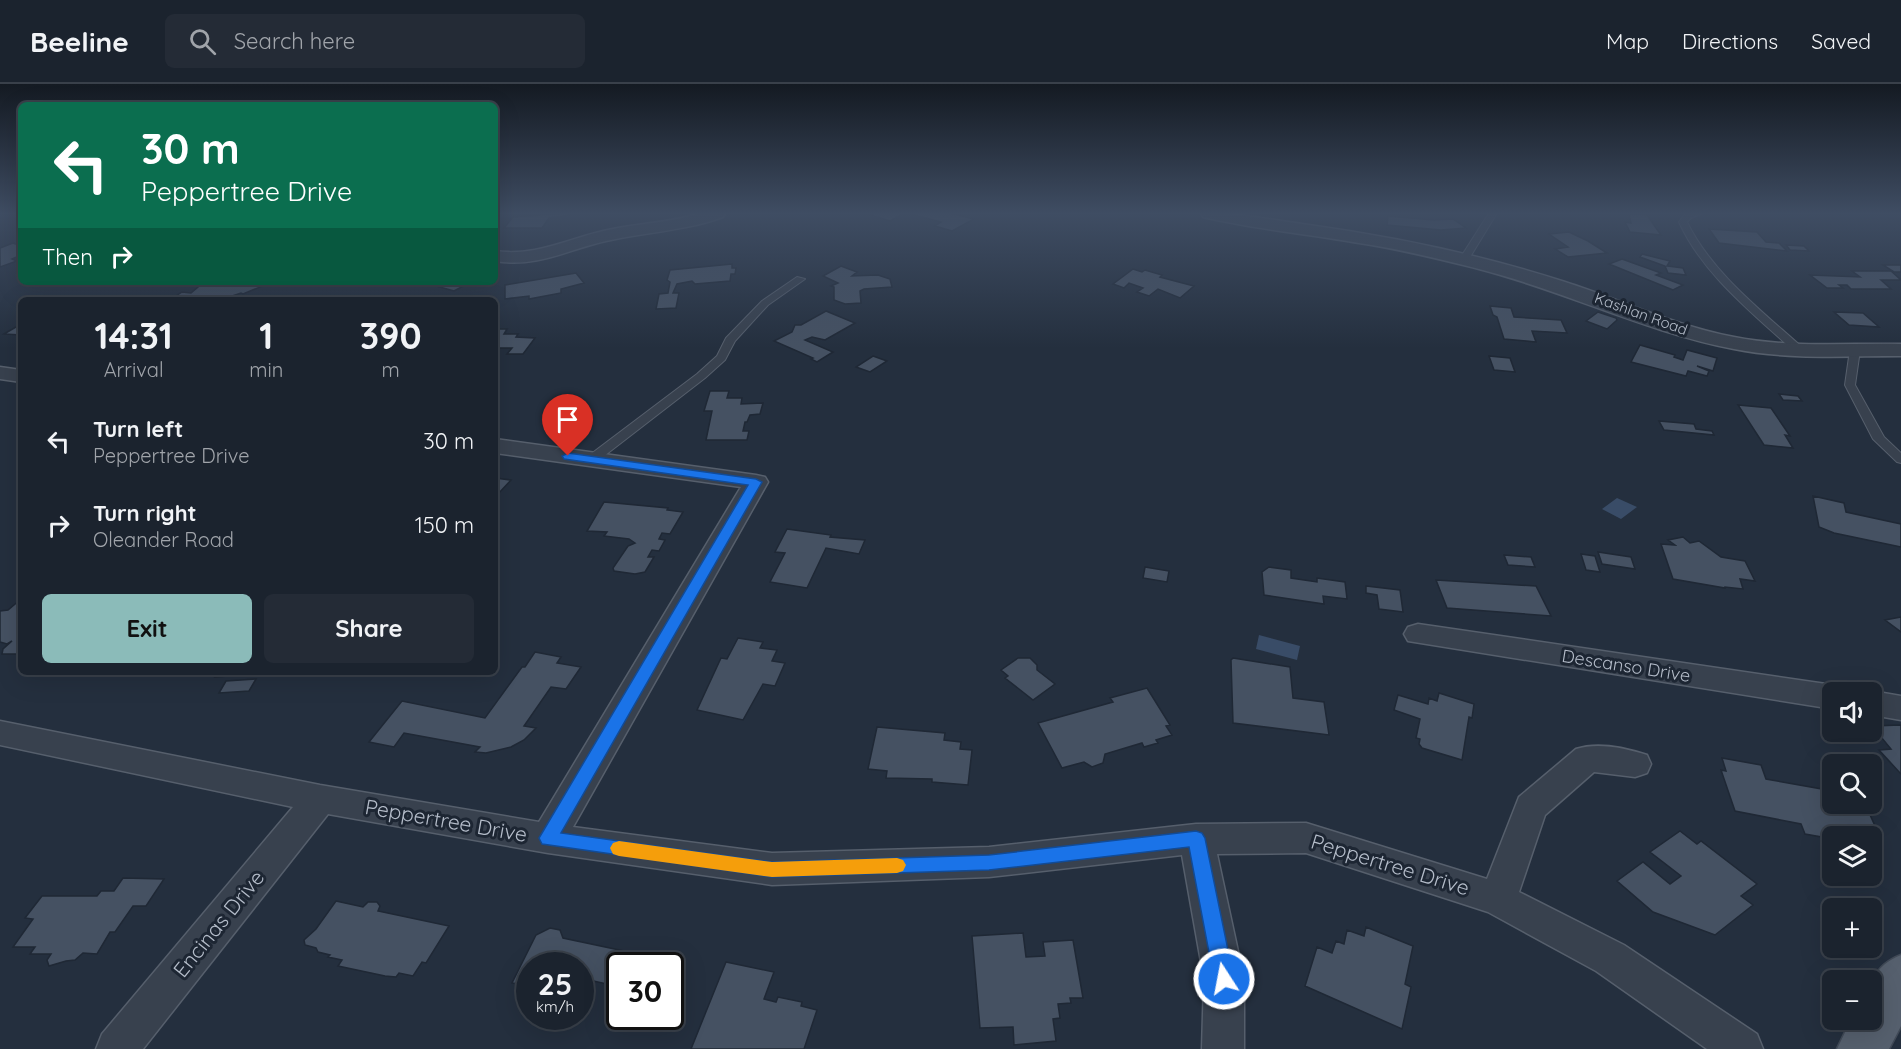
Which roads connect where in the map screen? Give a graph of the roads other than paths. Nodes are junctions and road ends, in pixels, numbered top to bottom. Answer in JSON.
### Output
{"nodes":[{"id":1,"x":507,"y":258,"type":"edge"},
{"id":2,"x":524,"y":258,"type":"edge"},
{"id":3,"x":1455,"y":258,"type":"edge"},
{"id":4,"x":1708,"y":258,"type":"edge"},
{"id":5,"x":1464,"y":260,"type":"joint"},
{"id":6,"x":800,"y":279,"type":"dead end"},
{"id":7,"x":1855,"y":350,"type":"junction"},
{"id":8,"x":1901,"y":350,"type":"edge"},
{"id":9,"x":1800,"y":351,"type":"junction"},
{"id":10,"x":0,"y":373,"type":"edge"},
{"id":11,"x":18,"y":376,"type":"edge"},
{"id":12,"x":498,"y":446,"type":"edge"},
{"id":13,"x":1901,"y":459,"type":"edge"},
{"id":14,"x":591,"y":460,"type":"junction"},
{"id":15,"x":1418,"y":634,"type":"dead end"},
{"id":16,"x":1822,"y":695,"type":"edge"},
{"id":17,"x":1882,"y":705,"type":"edge"},
{"id":18,"x":1901,"y":708,"type":"edge"},
{"id":19,"x":0,"y":733,"type":"edge"},
{"id":20,"x":1635,"y":764,"type":"dead end"},
{"id":21,"x":320,"y":799,"type":"junction"},
{"id":22,"x":548,"y":838,"type":"junction"},
{"id":23,"x":1196,"y":838,"type":"junction"},
{"id":24,"x":1498,"y":899,"type":"junction"},
{"id":25,"x":1901,"y":978,"type":"edge"},
{"id":26,"x":117,"y":1049,"type":"edge"},
{"id":27,"x":1223,"y":1049,"type":"edge"},
{"id":28,"x":1742,"y":1049,"type":"edge"},
{"id":29,"x":1862,"y":1049,"type":"edge"}],
"edges":[{"from":1,"to":2,"type":"street"},
{"from":3,"to":5,"type":"street","name":"Kashlan Road"},
{"from":4,"to":9,"type":"lane"},
{"from":5,"to":9,"type":"street","name":"Kashlan Road"},
{"from":6,"to":14,"type":"lane"},
{"from":7,"to":8,"type":"street","name":"Kashlan Road"},
{"from":7,"to":9,"type":"street","name":"Kashlan Road"},
{"from":7,"to":13,"type":"lane"},
{"from":10,"to":11,"type":"street"},
{"from":12,"to":14,"type":"street"},
{"from":14,"to":22,"type":"street"},
{"from":15,"to":16,"type":"street","name":"Descanso Drive"},
{"from":17,"to":18,"type":"street"},
{"from":19,"to":21,"type":"street","name":"Peppertree Drive"},
{"from":20,"to":24,"type":"street"},
{"from":21,"to":22,"type":"street","name":"Peppertree Drive"},
{"from":21,"to":26,"type":"street","name":"Encinas Drive"},
{"from":22,"to":23,"type":"street","name":"Peppertree Drive"},
{"from":23,"to":24,"type":"street","name":"Peppertree Drive"},
{"from":23,"to":27,"type":"street"},
{"from":24,"to":28,"type":"street","name":"Peppertree Drive"},
{"from":25,"to":29,"type":"main road"}]}
